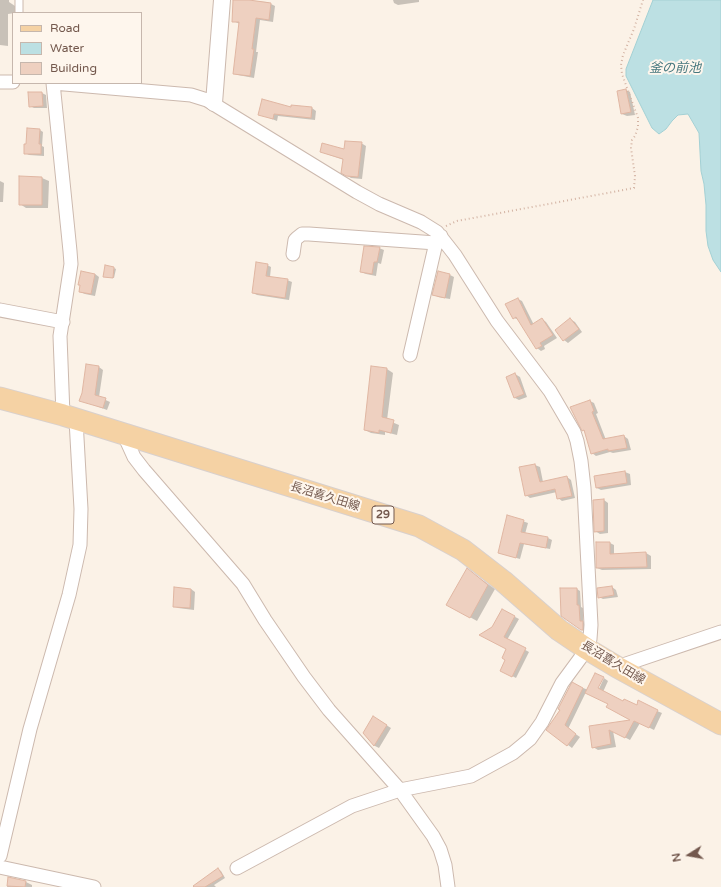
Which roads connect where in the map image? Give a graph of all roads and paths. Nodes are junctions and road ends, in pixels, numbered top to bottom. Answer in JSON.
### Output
{"nodes":[{"id":1,"x":19,"y":0,"type":"edge"},
{"id":2,"x":222,"y":0,"type":"edge"},
{"id":3,"x":643,"y":0,"type":"edge"},
{"id":4,"x":19,"y":12,"type":"edge"},
{"id":5,"x":0,"y":82,"type":"edge"},
{"id":6,"x":12,"y":82,"type":"edge"},
{"id":7,"x":53,"y":84,"type":"edge"},
{"id":8,"x":64,"y":84,"type":"edge"},
{"id":9,"x":214,"y":103,"type":"junction"},
{"id":10,"x":438,"y":237,"type":"junction"},
{"id":11,"x":293,"y":254,"type":"dead end"},
{"id":12,"x":0,"y":310,"type":"edge"},
{"id":13,"x":63,"y":322,"type":"junction"},
{"id":14,"x":410,"y":355,"type":"dead end"},
{"id":15,"x":0,"y":398,"type":"edge"},
{"id":16,"x":70,"y":418,"type":"junction"},
{"id":17,"x":124,"y":435,"type":"junction"},
{"id":18,"x":721,"y":632,"type":"edge"},
{"id":19,"x":588,"y":648,"type":"junction"},
{"id":20,"x":617,"y":667,"type":"junction"},
{"id":21,"x":721,"y":724,"type":"edge"},
{"id":22,"x":400,"y":790,"type":"junction"},
{"id":23,"x":0,"y":856,"type":"edge"},
{"id":24,"x":0,"y":867,"type":"edge"},
{"id":25,"x":237,"y":868,"type":"dead end"},
{"id":26,"x":94,"y":887,"type":"edge"},
{"id":27,"x":448,"y":887,"type":"edge"}],
"edges":[{"from":1,"to":4,"type":"lane"},
{"from":2,"to":9,"type":"street"},
{"from":3,"to":10,"type":"path"},
{"from":5,"to":6,"type":"street"},
{"from":7,"to":13,"type":"street"},
{"from":8,"to":9,"type":"street"},
{"from":9,"to":10,"type":"street"},
{"from":10,"to":11,"type":"street"},
{"from":10,"to":14,"type":"street"},
{"from":10,"to":19,"type":"street"},
{"from":12,"to":13,"type":"street"},
{"from":13,"to":16,"type":"street"},
{"from":15,"to":16,"type":"main road","name":"長沼喜久田線","number":"29"},
{"from":16,"to":17,"type":"main road","name":"長沼喜久田線","number":"29"},
{"from":16,"to":23,"type":"street"},
{"from":17,"to":19,"type":"main road","name":"長沼喜久田線","number":"29"},
{"from":17,"to":22,"type":"street"},
{"from":18,"to":20,"type":"street"},
{"from":19,"to":20,"type":"main road","name":"長沼喜久田線","number":"29"},
{"from":19,"to":22,"type":"street"},
{"from":20,"to":21,"type":"main road","name":"長沼喜久田線","number":"29"},
{"from":22,"to":25,"type":"street"},
{"from":22,"to":27,"type":"street"},
{"from":24,"to":26,"type":"street"}]}
